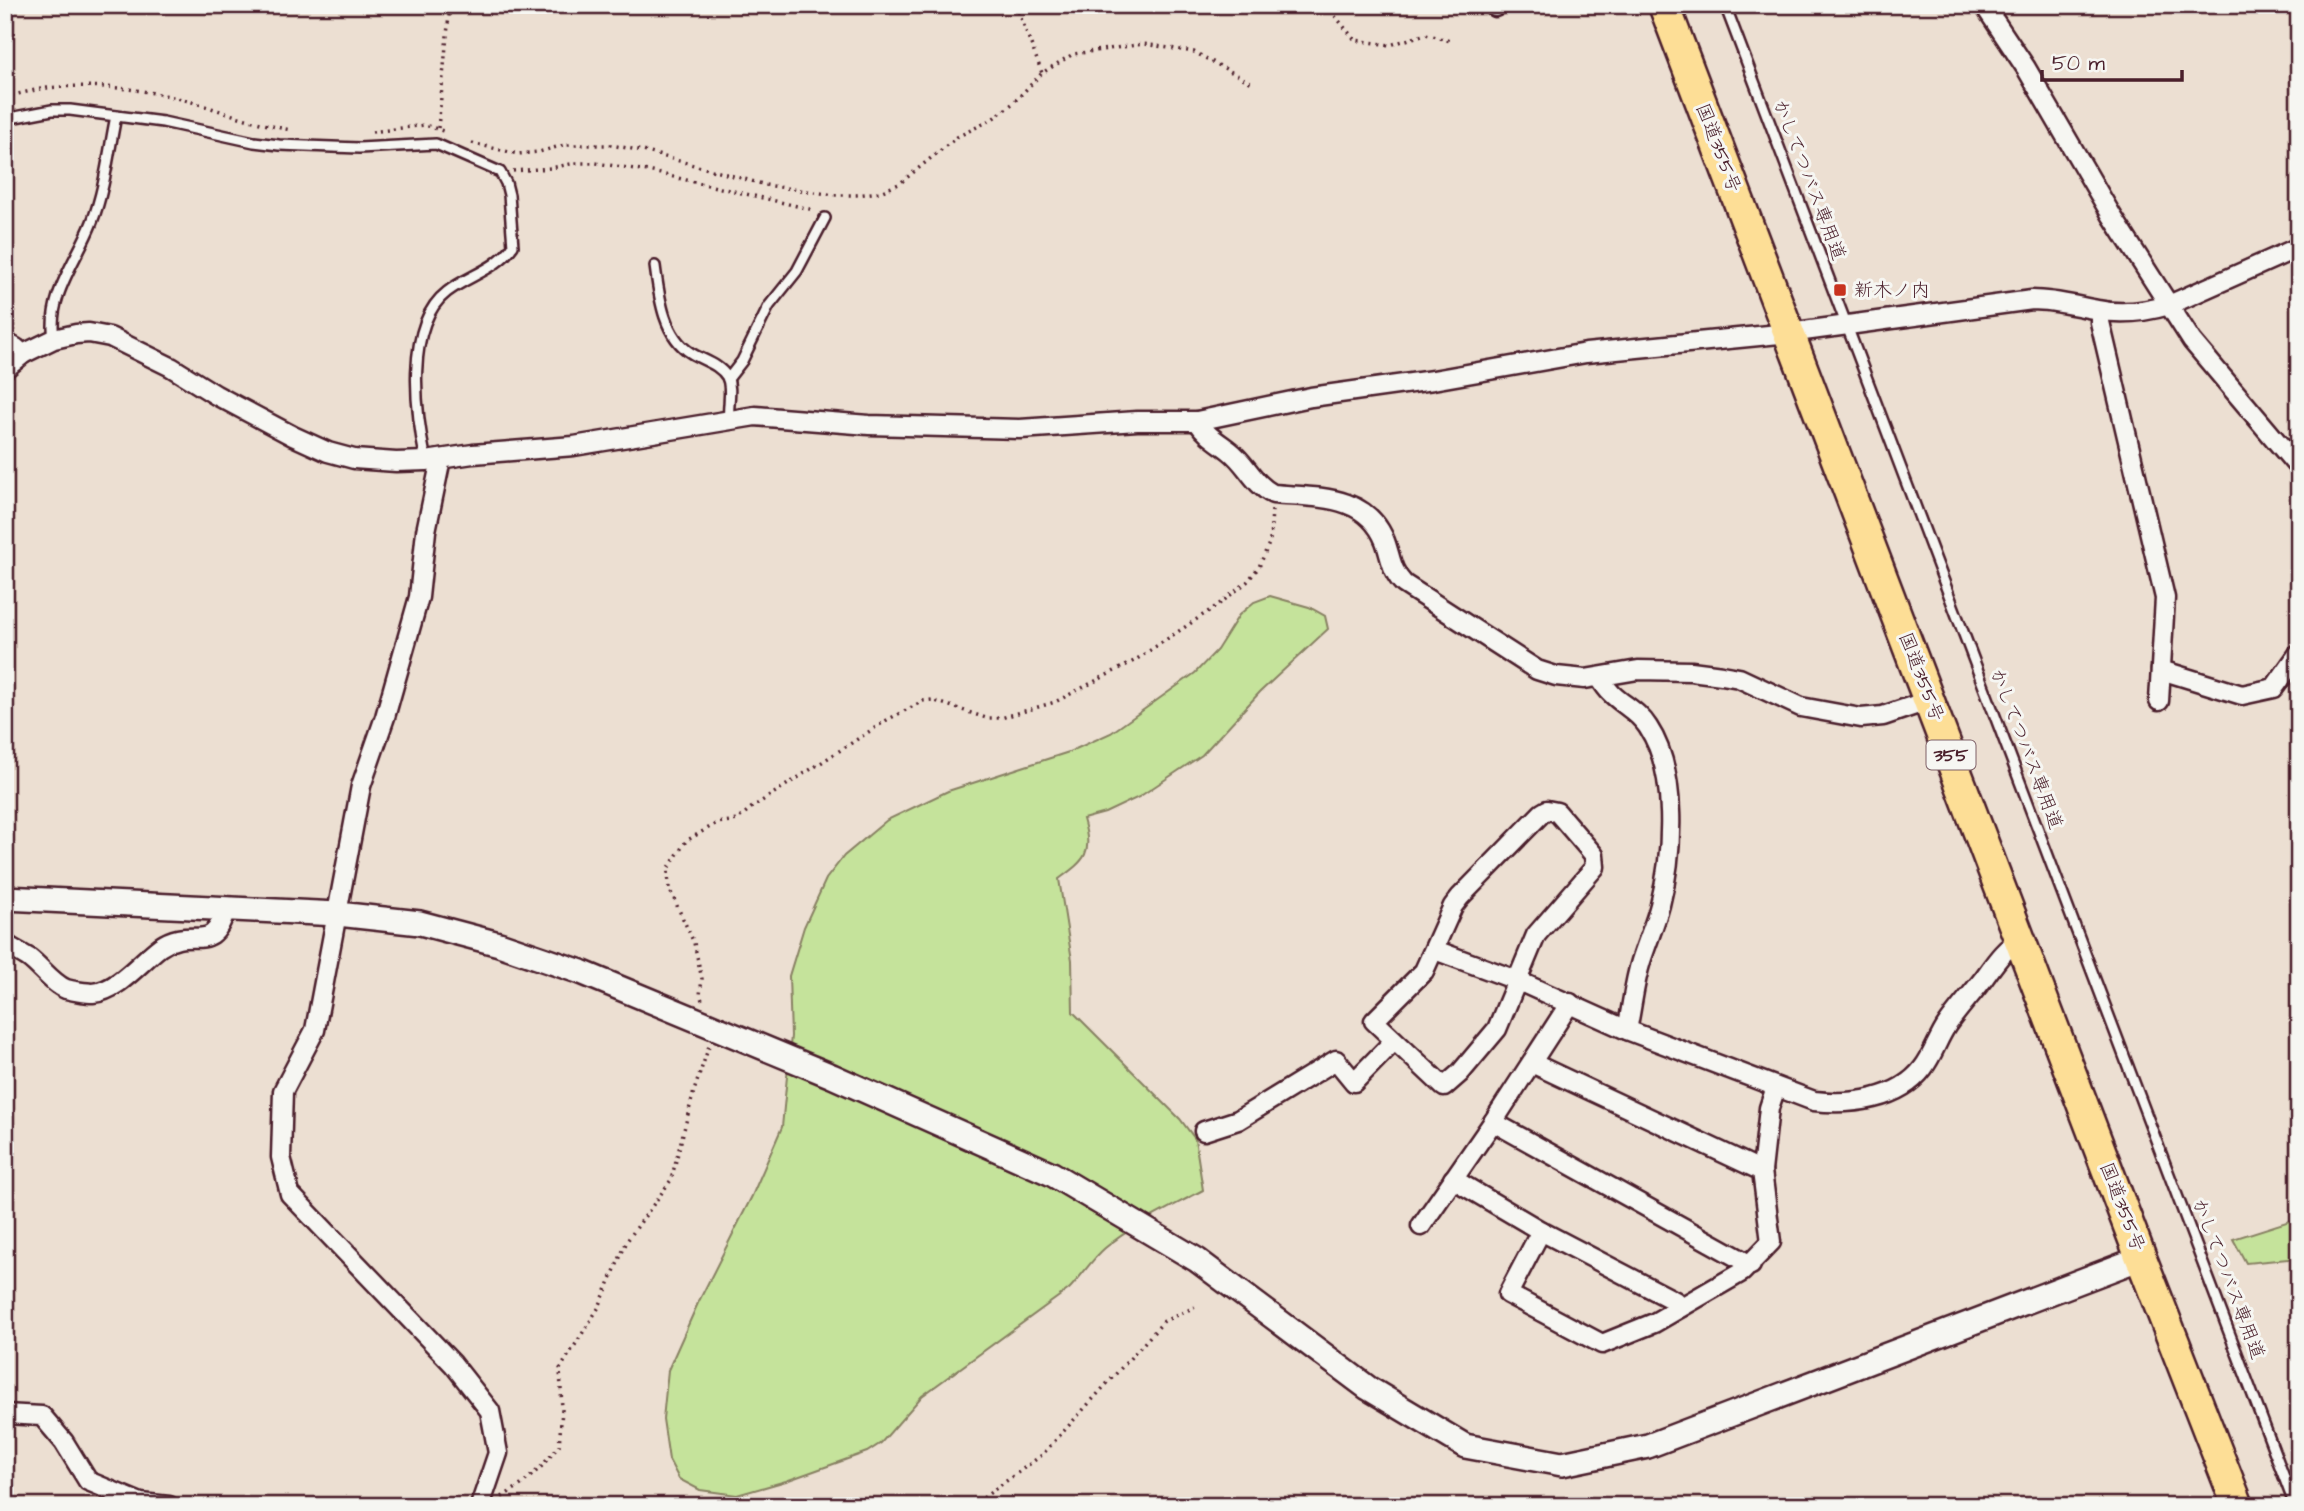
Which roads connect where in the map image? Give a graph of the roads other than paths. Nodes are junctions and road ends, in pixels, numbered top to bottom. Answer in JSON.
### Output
{"nodes":[{"id":1,"x":1664,"y":5,"type":"edge"},
{"id":2,"x":1724,"y":5,"type":"edge"},
{"id":3,"x":1984,"y":5,"type":"edge"},
{"id":4,"x":116,"y":116,"type":"junction"},
{"id":5,"x":5,"y":119,"type":"edge"},
{"id":6,"x":825,"y":218,"type":"road end"},
{"id":7,"x":2299,"y":247,"type":"edge"},
{"id":8,"x":655,"y":266,"type":"dead end"},
{"id":9,"x":2169,"y":305,"type":"junction"},
{"id":10,"x":2100,"y":311,"type":"junction"},
{"id":11,"x":1844,"y":326,"type":"junction"},
{"id":12,"x":1789,"y":333,"type":"junction"},
{"id":13,"x":54,"y":339,"type":"junction"},
{"id":14,"x":5,"y":342,"type":"edge"},
{"id":15,"x":23,"y":354,"type":"junction"},
{"id":16,"x":5,"y":369,"type":"edge"},
{"id":17,"x":728,"y":379,"type":"junction"},
{"id":18,"x":729,"y":420,"type":"junction"},
{"id":19,"x":1197,"y":421,"type":"junction"},
{"id":20,"x":433,"y":460,"type":"junction"},
{"id":21,"x":2299,"y":468,"type":"edge"},
{"id":22,"x":2299,"y":653,"type":"edge"},
{"id":23,"x":2161,"y":670,"type":"junction"},
{"id":24,"x":1600,"y":677,"type":"junction"},
{"id":25,"x":1930,"y":700,"type":"junction"},
{"id":26,"x":2159,"y":701,"type":"dead end"},
{"id":27,"x":5,"y":898,"type":"edge"},
{"id":28,"x":226,"y":908,"type":"junction"},
{"id":29,"x":338,"y":914,"type":"junction"},
{"id":30,"x":2021,"y":940,"type":"junction"},
{"id":31,"x":5,"y":944,"type":"edge"},
{"id":32,"x":1435,"y":950,"type":"junction"},
{"id":33,"x":1516,"y":980,"type":"junction"},
{"id":34,"x":1570,"y":1003,"type":"junction"},
{"id":35,"x":1627,"y":1030,"type":"junction"},
{"id":36,"x":1394,"y":1041,"type":"junction"},
{"id":37,"x":1532,"y":1063,"type":"junction"},
{"id":38,"x":1776,"y":1087,"type":"junction"},
{"id":39,"x":1493,"y":1122,"type":"junction"},
{"id":40,"x":1204,"y":1131,"type":"dead end"},
{"id":41,"x":1762,"y":1171,"type":"junction"},
{"id":42,"x":1453,"y":1178,"type":"junction"},
{"id":43,"x":1421,"y":1226,"type":"dead end"},
{"id":44,"x":1541,"y":1231,"type":"junction"},
{"id":45,"x":2141,"y":1258,"type":"junction"},
{"id":46,"x":1751,"y":1265,"type":"junction"},
{"id":47,"x":1681,"y":1307,"type":"junction"},
{"id":48,"x":5,"y":1414,"type":"edge"},
{"id":49,"x":169,"y":1506,"type":"edge"},
{"id":50,"x":480,"y":1506,"type":"edge"},
{"id":51,"x":2238,"y":1506,"type":"edge"},
{"id":52,"x":2295,"y":1506,"type":"edge"}],
"edges":[{"from":1,"to":12,"type":"highway","name":"国道355号","number":"355"},
{"from":2,"to":11,"type":"lane","name":"かしてつバス専用道"},
{"from":3,"to":9,"type":"street"},
{"from":4,"to":5,"type":"lane"},
{"from":4,"to":13,"type":"lane"},
{"from":4,"to":20,"type":"lane"},
{"from":6,"to":17,"type":"lane"},
{"from":7,"to":9,"type":"street"},
{"from":8,"to":17,"type":"lane"},
{"from":9,"to":10,"type":"street"},
{"from":9,"to":21,"type":"street"},
{"from":10,"to":11,"type":"street"},
{"from":10,"to":23,"type":"street"},
{"from":11,"to":12,"type":"street"},
{"from":11,"to":52,"type":"lane","name":"かしてつバス専用道"},
{"from":12,"to":19,"type":"street"},
{"from":12,"to":25,"type":"highway","name":"国道355号","number":"355"},
{"from":13,"to":15,"type":"street"},
{"from":13,"to":20,"type":"street"},
{"from":14,"to":15,"type":"street"},
{"from":15,"to":16,"type":"street"},
{"from":17,"to":18,"type":"lane"},
{"from":18,"to":19,"type":"street"},
{"from":18,"to":20,"type":"street"},
{"from":19,"to":24,"type":"street"},
{"from":20,"to":29,"type":"street"},
{"from":22,"to":23,"type":"street"},
{"from":23,"to":26,"type":"street"},
{"from":24,"to":25,"type":"street"},
{"from":24,"to":35,"type":"street"},
{"from":25,"to":30,"type":"highway","name":"国道355号","number":"355"},
{"from":27,"to":28,"type":"street"},
{"from":28,"to":29,"type":"street"},
{"from":28,"to":31,"type":"street"},
{"from":29,"to":45,"type":"street"},
{"from":29,"to":50,"type":"street"},
{"from":30,"to":38,"type":"street"},
{"from":30,"to":45,"type":"highway","name":"国道355号","number":"355"},
{"from":32,"to":33,"type":"street"},
{"from":32,"to":33,"type":"street"},
{"from":32,"to":36,"type":"street"},
{"from":33,"to":34,"type":"street"},
{"from":33,"to":36,"type":"street"},
{"from":34,"to":35,"type":"street"},
{"from":34,"to":37,"type":"street"},
{"from":35,"to":38,"type":"street"},
{"from":36,"to":40,"type":"street"},
{"from":37,"to":39,"type":"street"},
{"from":37,"to":41,"type":"street"},
{"from":38,"to":41,"type":"street"},
{"from":39,"to":42,"type":"street"},
{"from":39,"to":46,"type":"street"},
{"from":41,"to":46,"type":"street"},
{"from":42,"to":43,"type":"street"},
{"from":42,"to":44,"type":"street"},
{"from":44,"to":47,"type":"street"},
{"from":44,"to":47,"type":"street"},
{"from":45,"to":51,"type":"highway","name":"国道355号","number":"355"},
{"from":46,"to":47,"type":"street"},
{"from":48,"to":49,"type":"street"}]}
